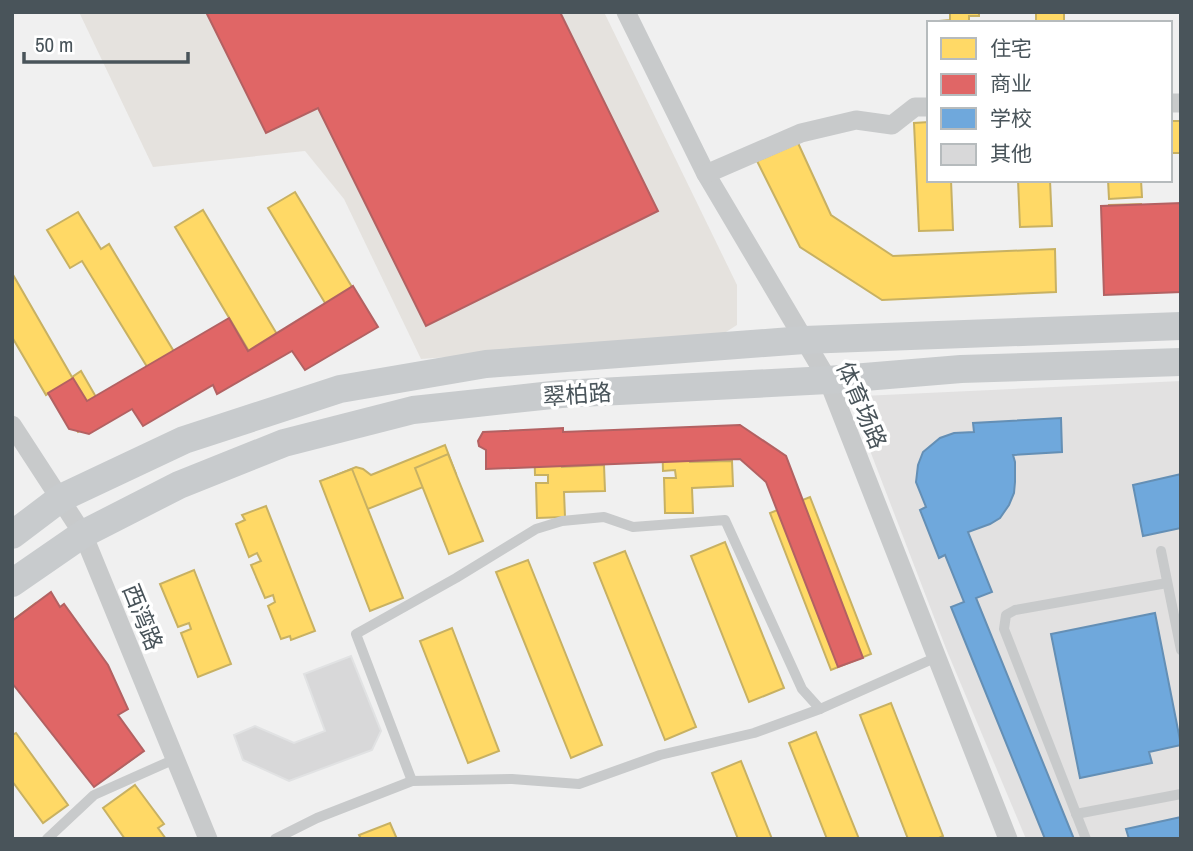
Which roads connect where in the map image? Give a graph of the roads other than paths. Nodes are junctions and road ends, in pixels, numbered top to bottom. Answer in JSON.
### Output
{"nodes":[{"id":1,"x":626,"y":12,"type":"edge"},
{"id":2,"x":927,"y":107,"type":"edge"},
{"id":3,"x":706,"y":174,"type":"junction"},
{"id":4,"x":1181,"y":326,"type":"edge"},
{"id":5,"x":804,"y":340,"type":"junction"},
{"id":6,"x":1181,"y":362,"type":"edge"},
{"id":7,"x":828,"y":380,"type":"junction"},
{"id":8,"x":12,"y":425,"type":"edge"},
{"id":9,"x":61,"y":498,"type":"junction"},
{"id":10,"x":83,"y":534,"type":"junction"},
{"id":11,"x":12,"y":535,"type":"edge"},
{"id":12,"x":1161,"y":551,"type":"dead end"},
{"id":13,"x":12,"y":583,"type":"edge"},
{"id":14,"x":1167,"y":583,"type":"junction"},
{"id":15,"x":1181,"y":650,"type":"edge"},
{"id":16,"x":938,"y":657,"type":"junction"},
{"id":17,"x":820,"y":709,"type":"junction"},
{"id":18,"x":174,"y":758,"type":"junction"},
{"id":19,"x":412,"y":781,"type":"junction"},
{"id":20,"x":1181,"y":794,"type":"edge"},
{"id":21,"x":1076,"y":814,"type":"junction"},
{"id":22,"x":47,"y":839,"type":"edge"},
{"id":23,"x":208,"y":839,"type":"edge"},
{"id":24,"x":275,"y":839,"type":"edge"},
{"id":25,"x":1008,"y":839,"type":"edge"},
{"id":26,"x":1086,"y":839,"type":"edge"}],
"edges":[{"from":1,"to":3,"type":"street","name":"体育场路"},
{"from":2,"to":3,"type":"street"},
{"from":3,"to":5,"type":"street","name":"体育场路"},
{"from":4,"to":5,"type":"main road","name":"翠柏路"},
{"from":5,"to":7,"type":"street","name":"体育场路"},
{"from":5,"to":9,"type":"main road","name":"翠柏路"},
{"from":6,"to":7,"type":"main road","name":"翠柏路"},
{"from":7,"to":10,"type":"main road","name":"翠柏路"},
{"from":7,"to":16,"type":"street","name":"体育场路"},
{"from":8,"to":9,"type":"street","name":"西湾路"},
{"from":9,"to":10,"type":"street","name":"西湾路"},
{"from":9,"to":11,"type":"main road","name":"翠柏路"},
{"from":10,"to":13,"type":"main road","name":"翠柏路"},
{"from":10,"to":18,"type":"street","name":"西湾路"},
{"from":12,"to":14,"type":"lane"},
{"from":14,"to":15,"type":"lane"},
{"from":14,"to":21,"type":"lane"},
{"from":16,"to":17,"type":"lane"},
{"from":16,"to":25,"type":"street","name":"体育场路"},
{"from":17,"to":19,"type":"lane"},
{"from":17,"to":19,"type":"lane"},
{"from":18,"to":22,"type":"lane"},
{"from":18,"to":23,"type":"street","name":"西湾路"},
{"from":19,"to":24,"type":"lane"},
{"from":20,"to":21,"type":"lane"},
{"from":21,"to":26,"type":"lane"}]}
